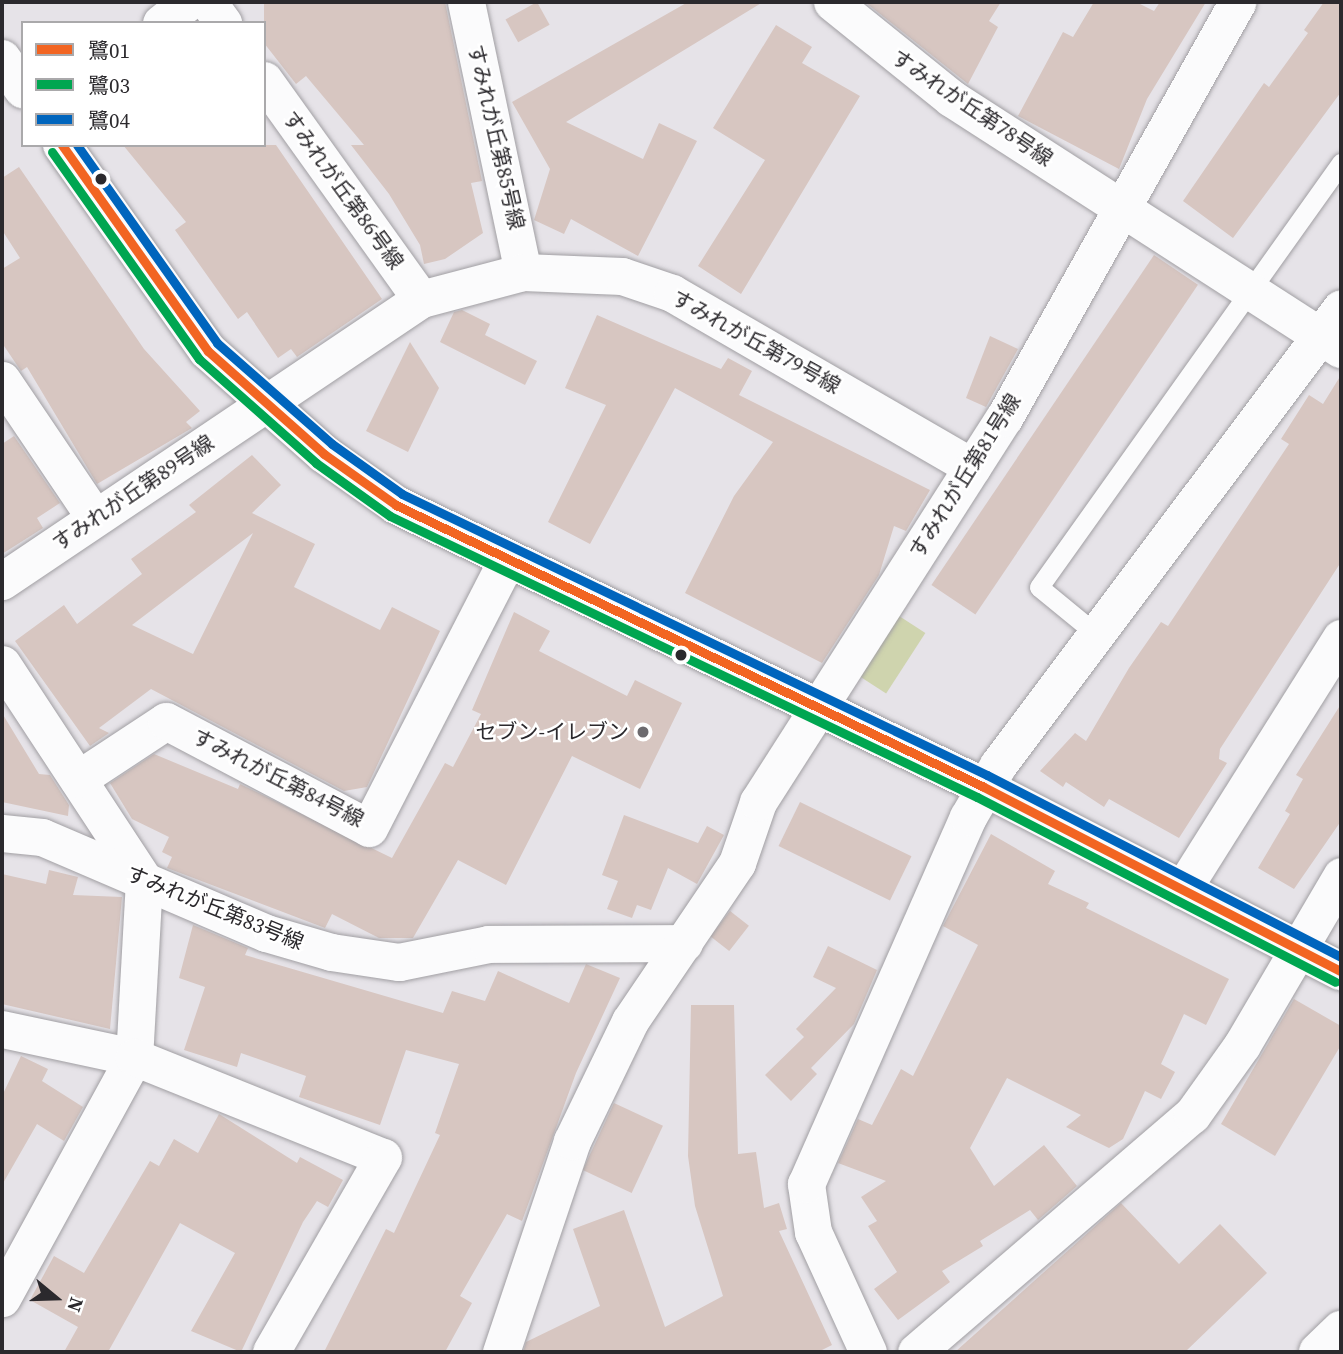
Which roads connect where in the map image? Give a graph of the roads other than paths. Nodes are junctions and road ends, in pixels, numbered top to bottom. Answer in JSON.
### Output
{"nodes":[{"id":1,"x":188,"y":2,"type":"edge"},
{"id":2,"x":208,"y":2,"type":"edge"},
{"id":3,"x":466,"y":2,"type":"edge"},
{"id":4,"x":832,"y":2,"type":"edge"},
{"id":5,"x":1237,"y":2,"type":"edge"},
{"id":6,"x":164,"y":21,"type":"edge"},
{"id":7,"x":222,"y":21,"type":"edge"},
{"id":8,"x":2,"y":59,"type":"edge"},
{"id":9,"x":266,"y":83,"type":"edge"},
{"id":10,"x":21,"y":86,"type":"edge"},
{"id":11,"x":63,"y":147,"type":"edge"},
{"id":12,"x":1341,"y":163,"type":"edge"},
{"id":13,"x":1121,"y":205,"type":"junction"},
{"id":14,"x":523,"y":272,"type":"junction"},
{"id":15,"x":1247,"y":288,"type":"junction"},
{"id":16,"x":421,"y":299,"type":"junction"},
{"id":17,"x":1335,"y":331,"type":"edge"},
{"id":18,"x":2,"y":380,"type":"edge"},
{"id":19,"x":264,"y":404,"type":"junction"},
{"id":20,"x":972,"y":467,"type":"junction"},
{"id":21,"x":95,"y":518,"type":"junction"},
{"id":22,"x":506,"y":561,"type":"junction"},
{"id":23,"x":2,"y":581,"type":"edge"},
{"id":24,"x":1096,"y":633,"type":"junction"},
{"id":25,"x":1341,"y":638,"type":"edge"},
{"id":26,"x":2,"y":664,"type":"edge"},
{"id":27,"x":818,"y":709,"type":"junction"},
{"id":28,"x":78,"y":779,"type":"junction"},
{"id":29,"x":982,"y":786,"type":"junction"},
{"id":30,"x":2,"y":833,"type":"edge"},
{"id":31,"x":1341,"y":876,"type":"edge"},
{"id":32,"x":144,"y":880,"type":"junction"},
{"id":33,"x":1182,"y":890,"type":"junction"},
{"id":34,"x":684,"y":943,"type":"junction"},
{"id":35,"x":1298,"y":948,"type":"junction"},
{"id":36,"x":1341,"y":971,"type":"edge"},
{"id":37,"x":2,"y":1029,"type":"edge"},
{"id":38,"x":134,"y":1057,"type":"junction"},
{"id":39,"x":2,"y":1298,"type":"edge"},
{"id":40,"x":1341,"y":1330,"type":"edge"},
{"id":41,"x":863,"y":1351,"type":"edge"},
{"id":42,"x":271,"y":1352,"type":"edge"},
{"id":43,"x":501,"y":1352,"type":"edge"},
{"id":44,"x":916,"y":1352,"type":"edge"},
{"id":45,"x":1318,"y":1352,"type":"edge"}],
"edges":[{"from":1,"to":6,"type":"street"},
{"from":2,"to":7,"type":"street"},
{"from":3,"to":14,"type":"street","name":"すみれが丘第85号線"},
{"from":4,"to":13,"type":"street","name":"すみれが丘第78号線"},
{"from":5,"to":13,"type":"street","name":"すみれが丘第81号線"},
{"from":8,"to":10,"type":"street"},
{"from":9,"to":16,"type":"street","name":"すみれが丘第86号線"},
{"from":11,"to":19,"type":"street"},
{"from":12,"to":15,"type":"lane"},
{"from":13,"to":15,"type":"street","name":"すみれが丘第78号線"},
{"from":13,"to":20,"type":"street","name":"すみれが丘第81号線"},
{"from":14,"to":16,"type":"street","name":"すみれが丘第79号線"},
{"from":14,"to":20,"type":"street","name":"すみれが丘第79号線"},
{"from":15,"to":17,"type":"street","name":"すみれが丘第78号線"},
{"from":15,"to":24,"type":"lane"},
{"from":16,"to":19,"type":"street","name":"すみれが丘第79号線"},
{"from":17,"to":24,"type":"street"},
{"from":18,"to":21,"type":"street"},
{"from":19,"to":21,"type":"street","name":"すみれが丘第89号線"},
{"from":19,"to":22,"type":"street"},
{"from":20,"to":27,"type":"street","name":"すみれが丘第81号線"},
{"from":21,"to":23,"type":"street","name":"すみれが丘第89号線"},
{"from":22,"to":27,"type":"street"},
{"from":22,"to":28,"type":"street","name":"すみれが丘第84号線"},
{"from":24,"to":29,"type":"street"},
{"from":25,"to":33,"type":"street"},
{"from":26,"to":28,"type":"street"},
{"from":27,"to":29,"type":"street"},
{"from":27,"to":34,"type":"street","name":"すみれが丘第81号線"},
{"from":28,"to":32,"type":"street"},
{"from":29,"to":33,"type":"street"},
{"from":29,"to":41,"type":"street"},
{"from":30,"to":32,"type":"street","name":"すみれが丘第83号線"},
{"from":31,"to":35,"type":"street"},
{"from":32,"to":34,"type":"street","name":"すみれが丘第83号線"},
{"from":32,"to":38,"type":"street"},
{"from":33,"to":35,"type":"street"},
{"from":34,"to":43,"type":"street","name":"すみれが丘第81号線"},
{"from":35,"to":36,"type":"street"},
{"from":35,"to":44,"type":"street"},
{"from":37,"to":38,"type":"street"},
{"from":38,"to":39,"type":"street"},
{"from":38,"to":42,"type":"street"},
{"from":40,"to":45,"type":"street"}]}
